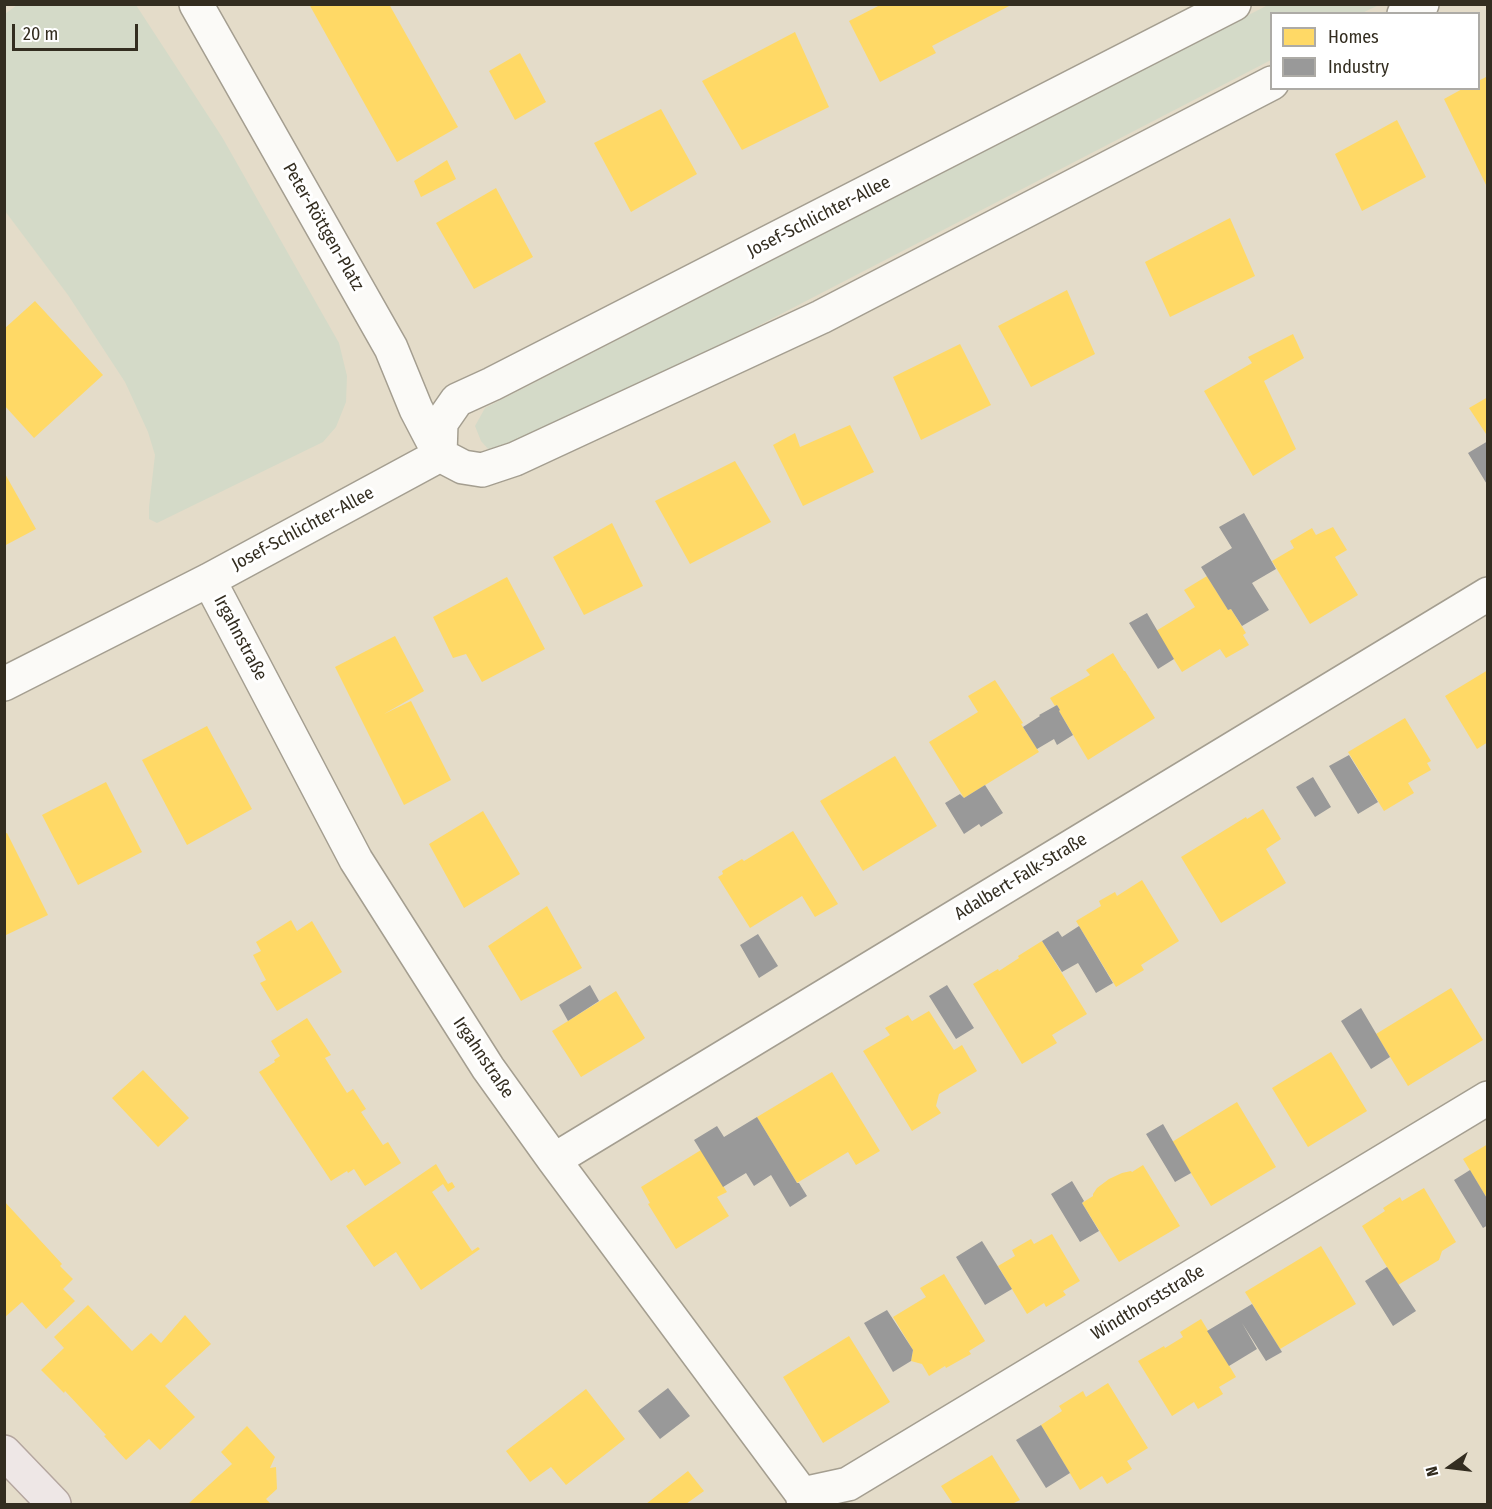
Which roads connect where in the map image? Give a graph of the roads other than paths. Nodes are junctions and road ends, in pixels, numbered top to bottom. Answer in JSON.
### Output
{"nodes":[{"id":1,"x":196,"y":4,"type":"edge"},
{"id":2,"x":1234,"y":4,"type":"edge"},
{"id":3,"x":1422,"y":4,"type":"edge"},
{"id":4,"x":1408,"y":12,"type":"edge"},
{"id":5,"x":1270,"y":84,"type":"edge"},
{"id":6,"x":440,"y":455,"type":"junction"},
{"id":7,"x":209,"y":580,"type":"junction"},
{"id":8,"x":1488,"y":594,"type":"edge"},
{"id":9,"x":4,"y":684,"type":"edge"},
{"id":10,"x":1488,"y":1098,"type":"edge"},
{"id":11,"x":554,"y":1160,"type":"junction"},
{"id":12,"x":4,"y":1452,"type":"edge"},
{"id":13,"x":803,"y":1499,"type":"edge"},
{"id":14,"x":54,"y":1504,"type":"edge"}],
"edges":[{"from":1,"to":6,"type":"street","name":"Peter-Röttgen-Platz"},
{"from":2,"to":6,"type":"street","name":"Josef-Schlichter-Allee"},
{"from":3,"to":4,"type":"street"},
{"from":5,"to":6,"type":"street"},
{"from":6,"to":7,"type":"street","name":"Josef-Schlichter-Allee"},
{"from":7,"to":9,"type":"street","name":"Josef-Schlichter-Allee"},
{"from":7,"to":11,"type":"street","name":"Irgahnstraße"},
{"from":8,"to":11,"type":"street","name":"Adalbert-Falk-Straße"},
{"from":10,"to":13,"type":"street","name":"Windthorststraße"},
{"from":11,"to":13,"type":"street","name":"Irgahnstraße"},
{"from":12,"to":14,"type":"main road"}]}
